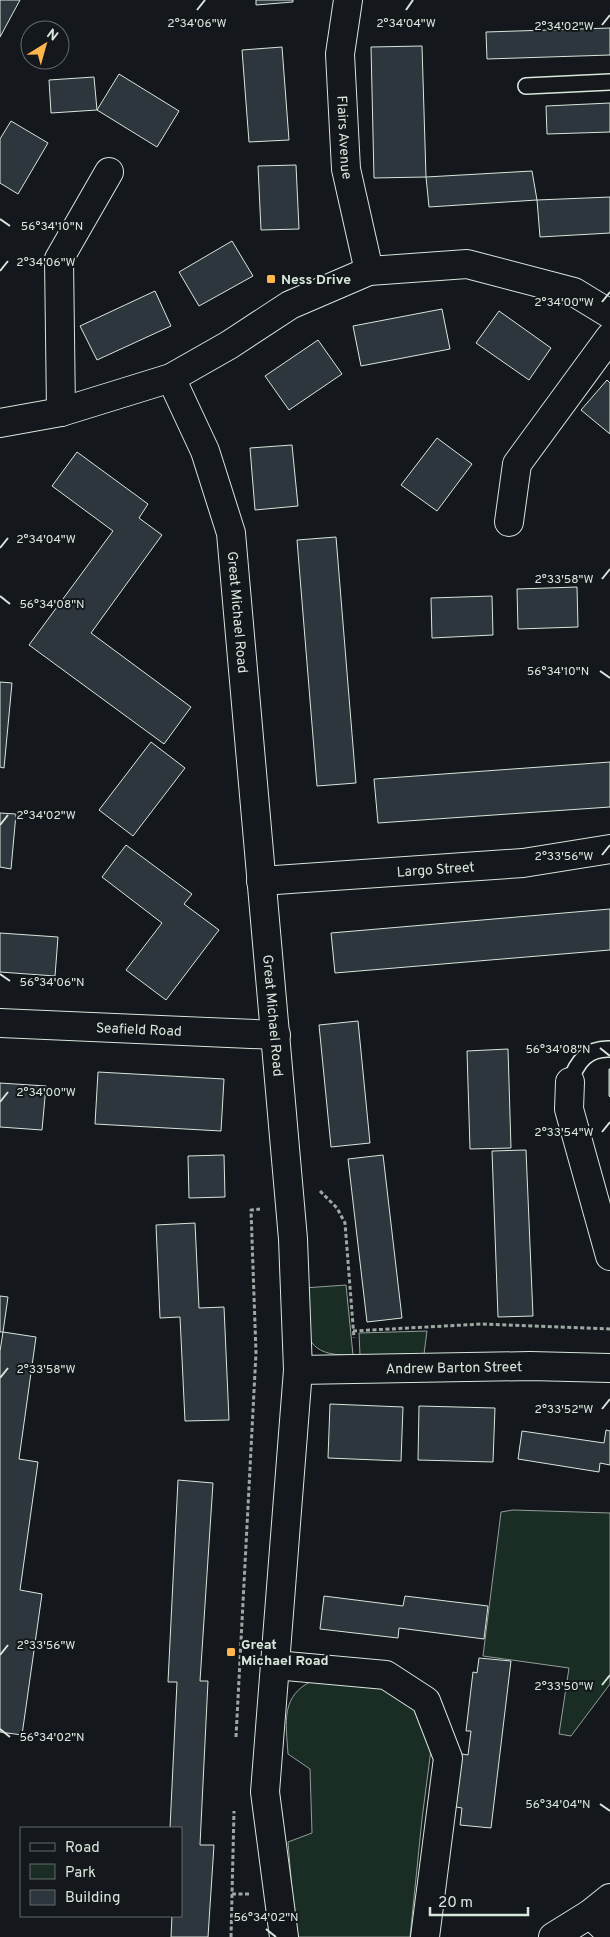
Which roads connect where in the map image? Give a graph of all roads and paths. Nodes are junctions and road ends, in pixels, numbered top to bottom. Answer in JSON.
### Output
{"nodes":[{"id":1,"x":348,"y":0,"type":"edge"},
{"id":2,"x":610,"y":82,"type":"edge"},
{"id":3,"x":526,"y":86,"type":"dead end"},
{"id":4,"x":109,"y":172,"type":"dead end"},
{"id":5,"x":369,"y":271,"type":"junction"},
{"id":6,"x":610,"y":314,"type":"edge"},
{"id":7,"x":610,"y":337,"type":"edge"},
{"id":8,"x":171,"y":378,"type":"junction"},
{"id":9,"x":61,"y":412,"type":"junction"},
{"id":10,"x":0,"y":423,"type":"edge"},
{"id":11,"x":510,"y":522,"type":"dead end"},
{"id":12,"x":610,"y":849,"type":"edge"},
{"id":13,"x":262,"y":881,"type":"junction"},
{"id":14,"x":0,"y":1023,"type":"edge"},
{"id":15,"x":276,"y":1035,"type":"junction"},
{"id":16,"x":610,"y":1049,"type":"edge"},
{"id":17,"x":570,"y":1082,"type":"joint"},
{"id":18,"x":318,"y":1188,"type":"dead end"},
{"id":19,"x":290,"y":1204,"type":"junction"},
{"id":20,"x":610,"y":1256,"type":"edge"},
{"id":21,"x":353,"y":1330,"type":"junction"},
{"id":22,"x":610,"y":1330,"type":"edge"},
{"id":23,"x":610,"y":1368,"type":"edge"},
{"id":24,"x":356,"y":1369,"type":"junction"},
{"id":25,"x":298,"y":1370,"type":"junction"},
{"id":26,"x":275,"y":1665,"type":"junction"},
{"id":27,"x":236,"y":1740,"type":"dead end"},
{"id":28,"x":234,"y":1810,"type":"dead end"},
{"id":29,"x":600,"y":1906,"type":"edge"},
{"id":30,"x":610,"y":1932,"type":"edge"},
{"id":31,"x":230,"y":1937,"type":"edge"},
{"id":32,"x":284,"y":1937,"type":"edge"},
{"id":33,"x":424,"y":1937,"type":"edge"},
{"id":34,"x":553,"y":1937,"type":"edge"}],
"edges":[{"from":1,"to":5,"type":"street","name":"Flairs Avenue"},
{"from":2,"to":3,"type":"lane"},
{"from":4,"to":9,"type":"street"},
{"from":5,"to":6,"type":"street"},
{"from":5,"to":8,"type":"street"},
{"from":7,"to":11,"type":"street"},
{"from":8,"to":9,"type":"street"},
{"from":8,"to":13,"type":"street","name":"Great Michael Road"},
{"from":9,"to":10,"type":"street"},
{"from":12,"to":13,"type":"street","name":"Largo Street"},
{"from":13,"to":15,"type":"street","name":"Great Michael Road"},
{"from":14,"to":15,"type":"street","name":"Seafield Road"},
{"from":15,"to":19,"type":"street","name":"Great Michael Road"},
{"from":16,"to":17,"type":"lane"},
{"from":17,"to":20,"type":"street"},
{"from":18,"to":21,"type":"path"},
{"from":19,"to":25,"type":"street","name":"Great Michael Road"},
{"from":19,"to":27,"type":"path"},
{"from":21,"to":22,"type":"path"},
{"from":21,"to":24,"type":"path"},
{"from":23,"to":24,"type":"street","name":"Andrew Barton Street"},
{"from":24,"to":25,"type":"street","name":"Andrew Barton Street"},
{"from":25,"to":26,"type":"street","name":"Great Michael Road"},
{"from":26,"to":32,"type":"street","name":"Great Michael Road"},
{"from":26,"to":33,"type":"street"},
{"from":28,"to":31,"type":"path"},
{"from":29,"to":30,"type":"street"},
{"from":29,"to":34,"type":"street"}]}
